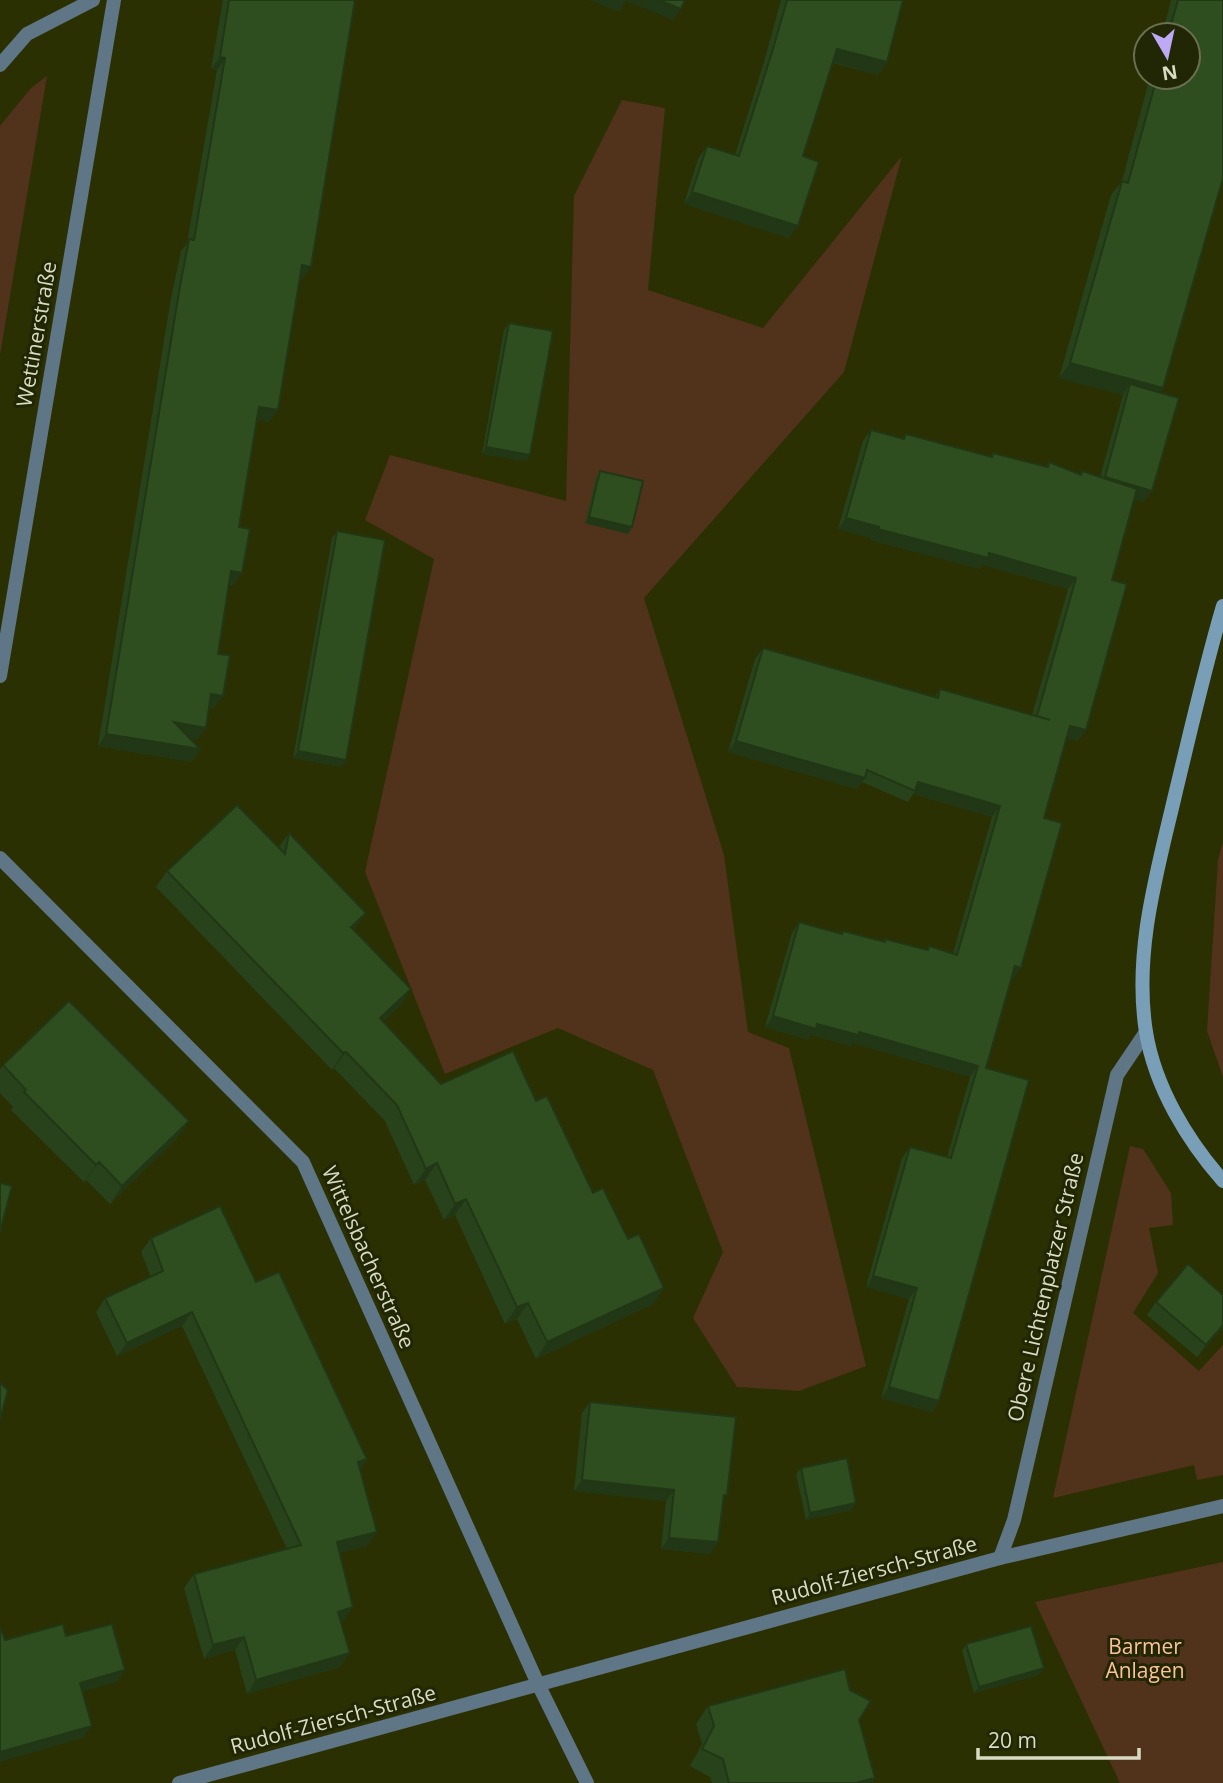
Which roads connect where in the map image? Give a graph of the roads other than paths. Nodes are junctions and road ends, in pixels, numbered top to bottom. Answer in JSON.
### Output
{"nodes":[{"id":1,"x":93,"y":0,"type":"edge"},
{"id":2,"x":114,"y":0,"type":"edge"},
{"id":3,"x":0,"y":65,"type":"edge"},
{"id":4,"x":1223,"y":606,"type":"edge"},
{"id":5,"x":0,"y":676,"type":"edge"},
{"id":6,"x":0,"y":858,"type":"edge"},
{"id":7,"x":1146,"y":1032,"type":"junction"},
{"id":8,"x":1223,"y":1181,"type":"edge"},
{"id":9,"x":1223,"y":1506,"type":"edge"},
{"id":10,"x":1000,"y":1558,"type":"junction"},
{"id":11,"x":538,"y":1684,"type":"junction"},
{"id":12,"x":179,"y":1783,"type":"edge"},
{"id":13,"x":587,"y":1783,"type":"edge"}],
"edges":[{"from":1,"to":3,"type":"street"},
{"from":2,"to":5,"type":"street","name":"Wettinerstraße"},
{"from":4,"to":7,"type":"main road"},
{"from":6,"to":11,"type":"street","name":"Wittelsbacherstraße"},
{"from":7,"to":8,"type":"main road"},
{"from":7,"to":10,"type":"street","name":"Obere Lichtenplatzer Straße"},
{"from":9,"to":10,"type":"street","name":"Rudolf-Ziersch-Straße"},
{"from":10,"to":11,"type":"street","name":"Rudolf-Ziersch-Straße"},
{"from":11,"to":12,"type":"street","name":"Rudolf-Ziersch-Straße"},
{"from":11,"to":13,"type":"street"}]}
